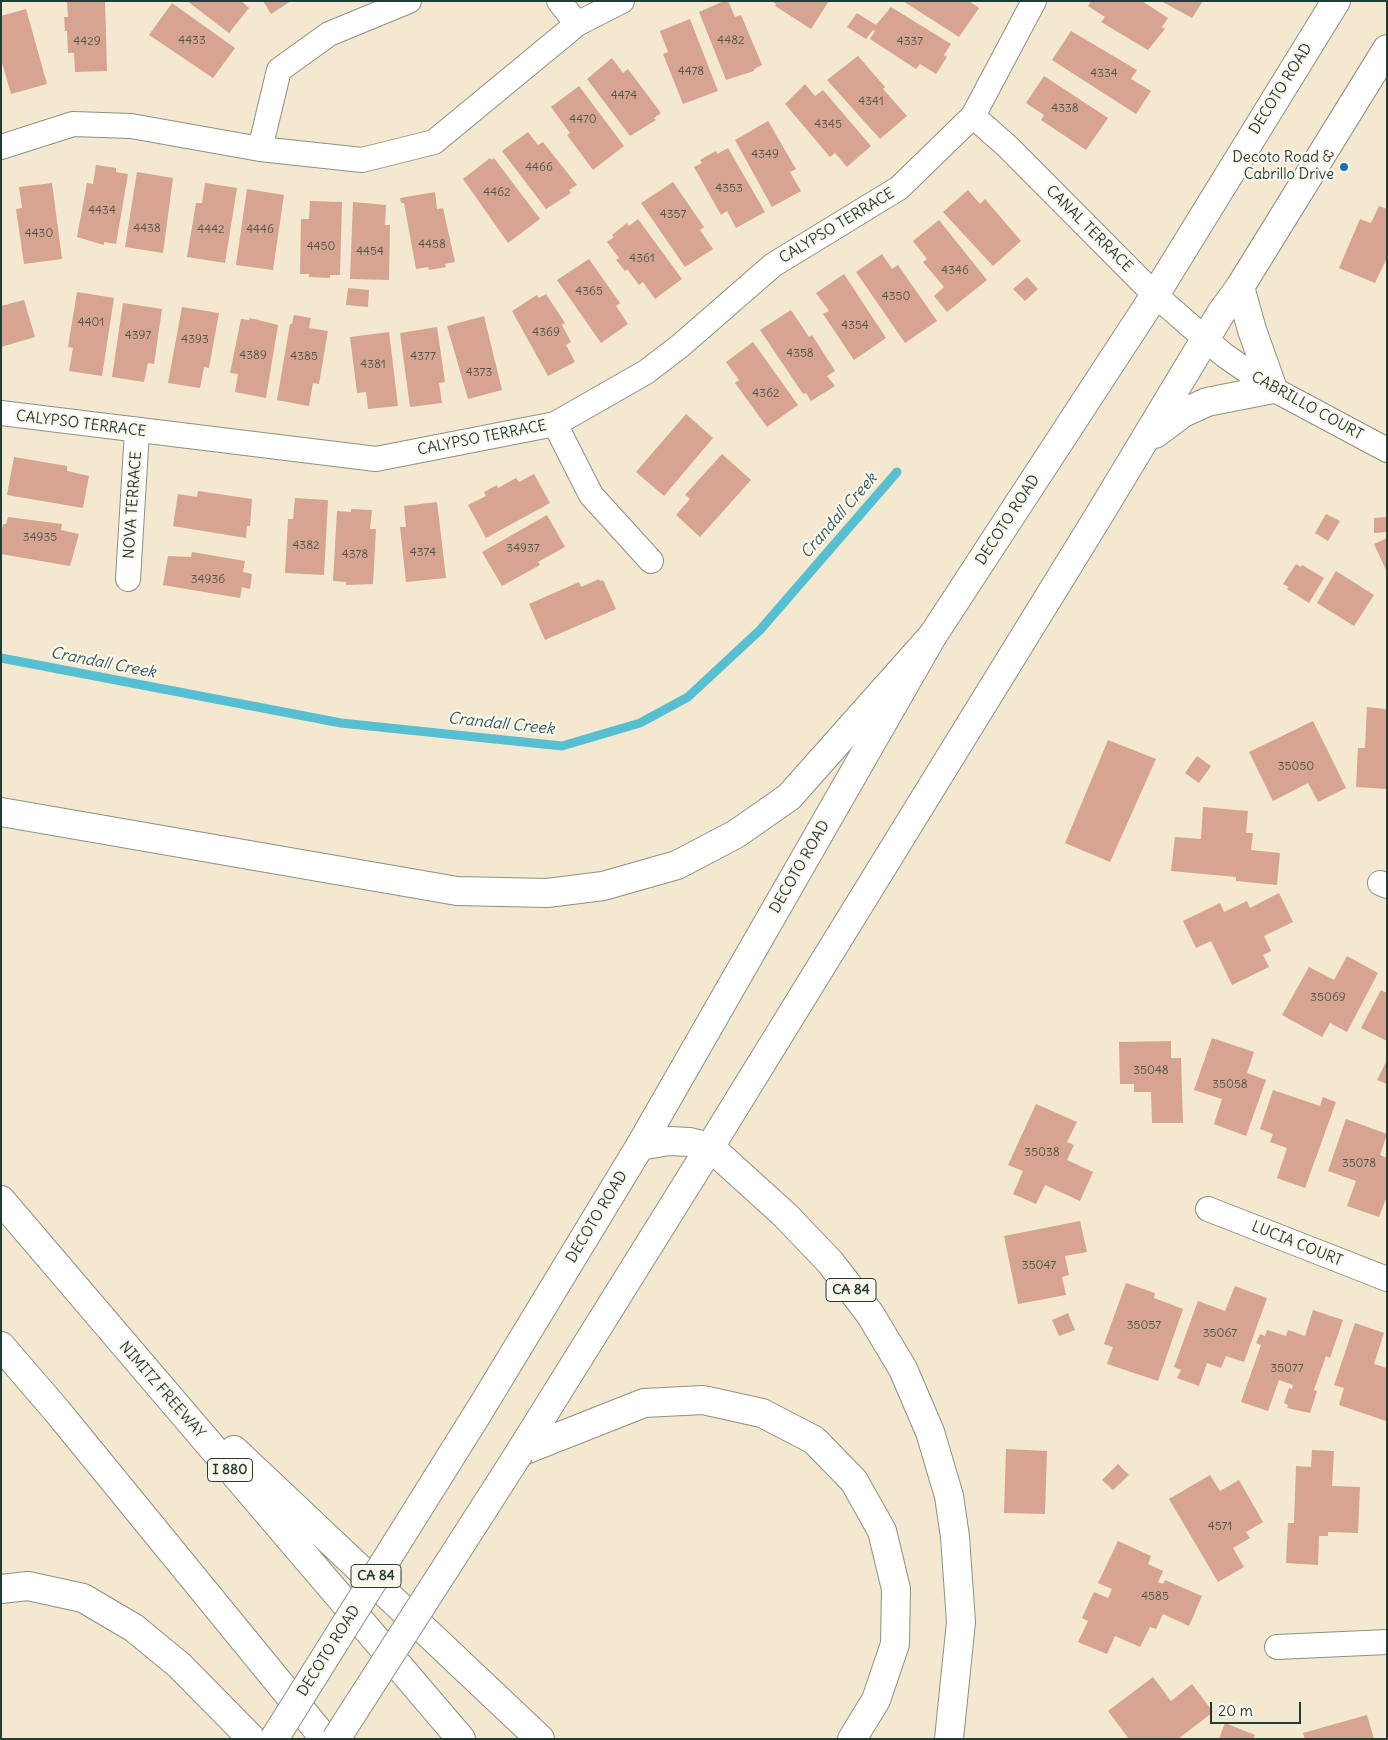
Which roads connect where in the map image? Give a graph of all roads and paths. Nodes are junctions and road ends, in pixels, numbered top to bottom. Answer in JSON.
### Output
{"nodes":[{"id":1,"x":409,"y":1,"type":"edge"},
{"id":2,"x":559,"y":1,"type":"edge"},
{"id":3,"x":622,"y":1,"type":"edge"},
{"id":4,"x":1034,"y":1,"type":"edge"},
{"id":5,"x":1336,"y":1,"type":"edge"},
{"id":6,"x":577,"y":24,"type":"junction"},
{"id":7,"x":1387,"y":49,"type":"edge"},
{"id":8,"x":973,"y":116,"type":"junction"},
{"id":9,"x":1,"y":147,"type":"edge"},
{"id":10,"x":260,"y":149,"type":"junction"},
{"id":11,"x":1240,"y":287,"type":"junction"},
{"id":12,"x":1155,"y":294,"type":"junction"},
{"id":13,"x":1206,"y":340,"type":"junction"},
{"id":14,"x":1273,"y":389,"type":"junction"},
{"id":15,"x":1,"y":413,"type":"edge"},
{"id":16,"x":555,"y":424,"type":"junction"},
{"id":17,"x":137,"y":431,"type":"junction"},
{"id":18,"x":1144,"y":443,"type":"junction"},
{"id":19,"x":1387,"y":450,"type":"edge"},
{"id":20,"x":651,"y":561,"type":"dead end"},
{"id":21,"x":128,"y":579,"type":"dead end"},
{"id":22,"x":933,"y":635,"type":"junction"},
{"id":23,"x":1,"y":812,"type":"edge"},
{"id":24,"x":640,"y":1146,"type":"junction"},
{"id":25,"x":710,"y":1147,"type":"junction"},
{"id":26,"x":1,"y":1200,"type":"edge"},
{"id":27,"x":1208,"y":1209,"type":"dead end"},
{"id":28,"x":1387,"y":1279,"type":"edge"},
{"id":29,"x":1,"y":1346,"type":"edge"},
{"id":30,"x":129,"y":1352,"type":"junction"},
{"id":31,"x":520,"y":1452,"type":"junction"},
{"id":32,"x":1,"y":1589,"type":"edge"},
{"id":33,"x":1387,"y":1642,"type":"edge"},
{"id":34,"x":1277,"y":1647,"type":"dead end"},
{"id":35,"x":252,"y":1739,"type":"edge"},
{"id":36,"x":274,"y":1739,"type":"edge"},
{"id":37,"x":325,"y":1739,"type":"edge"},
{"id":38,"x":336,"y":1739,"type":"edge"},
{"id":39,"x":461,"y":1739,"type":"edge"},
{"id":40,"x":540,"y":1739,"type":"edge"},
{"id":41,"x":852,"y":1739,"type":"edge"},
{"id":42,"x":949,"y":1739,"type":"edge"}],
"edges":[{"from":1,"to":10,"type":"street"},
{"from":2,"to":6,"type":"street"},
{"from":3,"to":6,"type":"street"},
{"from":4,"to":8,"type":"street","name":"CALYPSO TERRACE"},
{"from":5,"to":12,"type":"main road","name":"DECOTO ROAD"},
{"from":6,"to":10,"type":"street"},
{"from":7,"to":11,"type":"main road"},
{"from":8,"to":12,"type":"street","name":"CANAL TERRACE"},
{"from":8,"to":16,"type":"street","name":"CALYPSO TERRACE"},
{"from":9,"to":10,"type":"street"},
{"from":11,"to":13,"type":"main road"},
{"from":11,"to":14,"type":"main road"},
{"from":12,"to":13,"type":"street","name":"CANAL TERRACE"},
{"from":12,"to":22,"type":"main road","name":"DECOTO ROAD"},
{"from":13,"to":14,"type":"street","name":"CABRILLO COURT"},
{"from":13,"to":18,"type":"main road"},
{"from":14,"to":18,"type":"main road"},
{"from":14,"to":19,"type":"street","name":"CABRILLO COURT"},
{"from":15,"to":17,"type":"street","name":"CALYPSO TERRACE"},
{"from":16,"to":17,"type":"street","name":"CALYPSO TERRACE"},
{"from":16,"to":20,"type":"street"},
{"from":17,"to":21,"type":"street","name":"NOVA TERRACE"},
{"from":18,"to":25,"type":"main road"},
{"from":22,"to":23,"type":"main road"},
{"from":22,"to":24,"type":"main road","name":"DECOTO ROAD"},
{"from":24,"to":25,"type":"main road","number":"CA 84"},
{"from":24,"to":36,"type":"main road","name":"DECOTO ROAD","number":"CA 84","bridge":true},
{"from":25,"to":31,"type":"main road"},
{"from":25,"to":42,"type":"main road","number":"CA 84"},
{"from":26,"to":30,"type":"main road","name":"NIMITZ FREEWAY","number":"I 880"},
{"from":27,"to":28,"type":"street","name":"LUCIA COURT"},
{"from":29,"to":37,"type":"main road"},
{"from":30,"to":39,"type":"main road","name":"NIMITZ FREEWAY","number":"I 880"},
{"from":30,"to":40,"type":"main road"},
{"from":31,"to":38,"type":"main road","bridge":true},
{"from":31,"to":41,"type":"main road"},
{"from":32,"to":35,"type":"main road"},
{"from":33,"to":34,"type":"street"}]}
